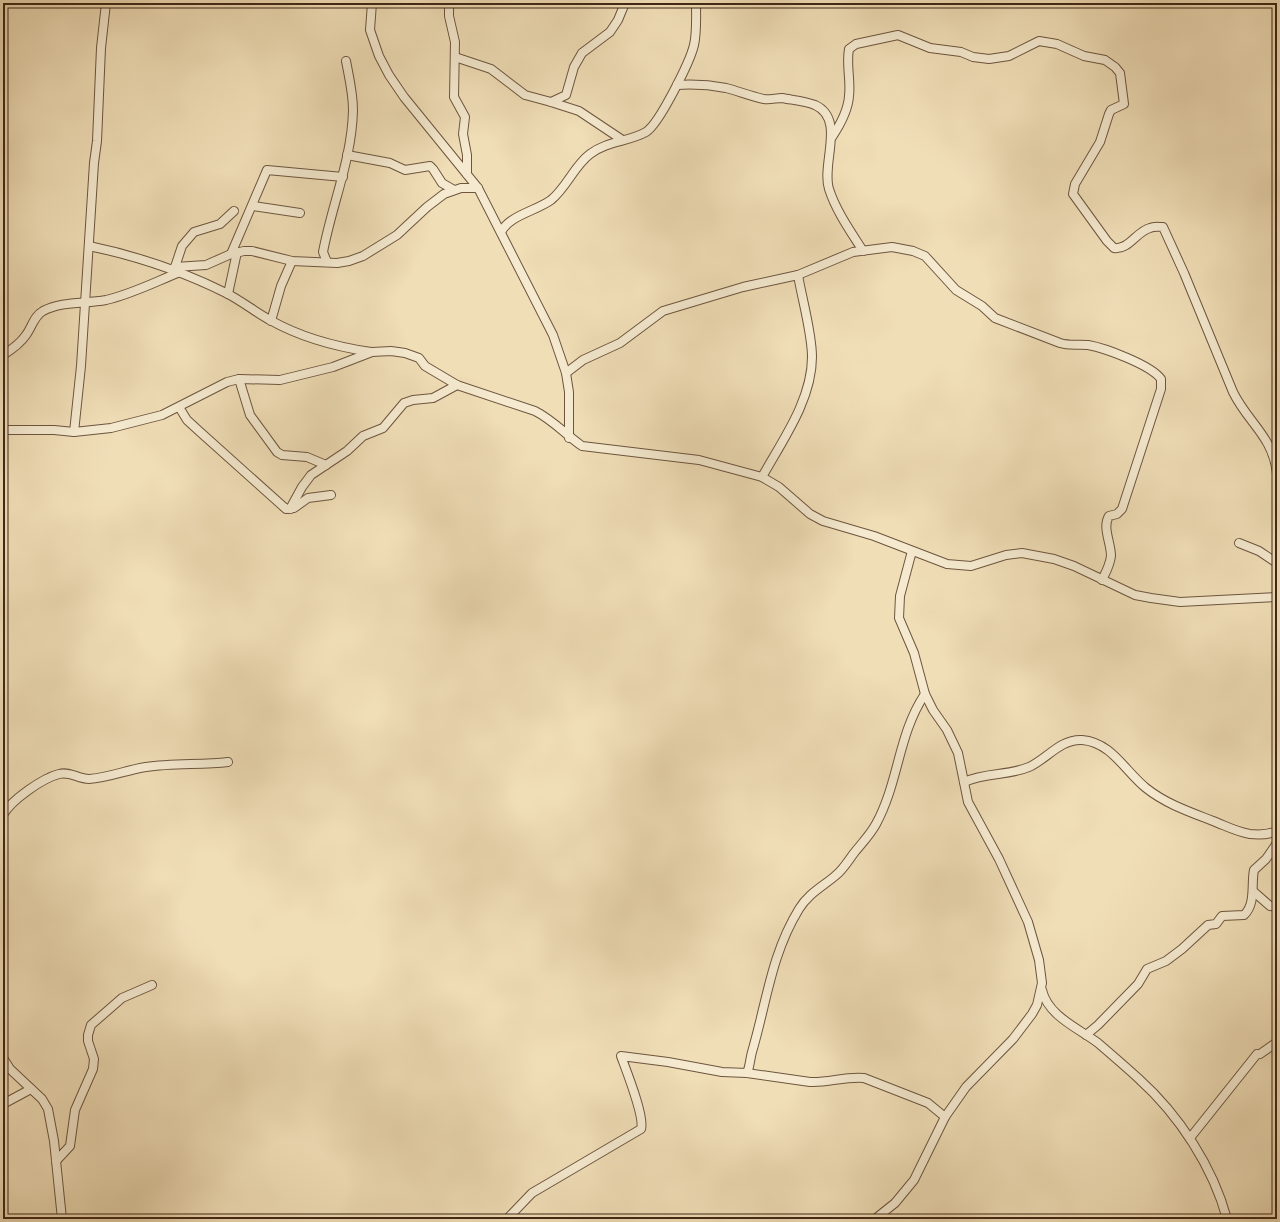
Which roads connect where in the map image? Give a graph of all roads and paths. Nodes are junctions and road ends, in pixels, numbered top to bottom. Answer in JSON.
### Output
{"nodes":[{"id":1,"x":106,"y":3,"type":"edge"},
{"id":2,"x":372,"y":3,"type":"edge"},
{"id":3,"x":449,"y":3,"type":"edge"},
{"id":4,"x":625,"y":3,"type":"edge"},
{"id":5,"x":696,"y":3,"type":"edge"},
{"id":6,"x":455,"y":57,"type":"junction"},
{"id":7,"x":346,"y":61,"type":"dead end"},
{"id":8,"x":677,"y":85,"type":"junction"},
{"id":9,"x":551,"y":102,"type":"junction"},
{"id":10,"x":832,"y":137,"type":"junction"},
{"id":11,"x":621,"y":139,"type":"junction"},
{"id":12,"x":347,"y":155,"type":"junction"},
{"id":13,"x":467,"y":174,"type":"junction"},
{"id":14,"x":343,"y":177,"type":"junction"},
{"id":15,"x":478,"y":188,"type":"junction"},
{"id":16,"x":454,"y":190,"type":"junction"},
{"id":17,"x":253,"y":206,"type":"junction"},
{"id":18,"x":234,"y":211,"type":"dead end"},
{"id":19,"x":300,"y":213,"type":"dead end"},
{"id":20,"x":501,"y":232,"type":"junction"},
{"id":21,"x":89,"y":246,"type":"junction"},
{"id":22,"x":863,"y":251,"type":"junction"},
{"id":23,"x":234,"y":253,"type":"junction"},
{"id":24,"x":292,"y":261,"type":"junction"},
{"id":25,"x":327,"y":262,"type":"junction"},
{"id":26,"x":176,"y":270,"type":"junction"},
{"id":27,"x":798,"y":275,"type":"junction"},
{"id":28,"x":228,"y":294,"type":"junction"},
{"id":29,"x":85,"y":302,"type":"junction"},
{"id":30,"x":271,"y":321,"type":"junction"},
{"id":31,"x":372,"y":352,"type":"junction"},
{"id":32,"x":3,"y":355,"type":"edge"},
{"id":33,"x":566,"y":373,"type":"junction"},
{"id":34,"x":239,"y":379,"type":"junction"},
{"id":35,"x":457,"y":385,"type":"junction"},
{"id":36,"x":179,"y":408,"type":"junction"},
{"id":37,"x":3,"y":430,"type":"edge"},
{"id":38,"x":74,"y":432,"type":"junction"},
{"id":39,"x":569,"y":438,"type":"junction"},
{"id":40,"x":326,"y":465,"type":"junction"},
{"id":41,"x":1277,"y":474,"type":"edge"},
{"id":42,"x":762,"y":477,"type":"junction"},
{"id":43,"x":331,"y":495,"type":"dead end"},
{"id":44,"x":290,"y":509,"type":"junction"},
{"id":45,"x":1239,"y":543,"type":"dead end"},
{"id":46,"x":912,"y":551,"type":"junction"},
{"id":47,"x":1277,"y":563,"type":"edge"},
{"id":48,"x":1102,"y":580,"type":"junction"},
{"id":49,"x":1277,"y":597,"type":"edge"},
{"id":50,"x":925,"y":694,"type":"junction"},
{"id":51,"x":228,"y":762,"type":"dead end"},
{"id":52,"x":964,"y":782,"type":"junction"},
{"id":53,"x":3,"y":814,"type":"edge"},
{"id":54,"x":1277,"y":831,"type":"edge"},
{"id":55,"x":1277,"y":843,"type":"edge"},
{"id":56,"x":1254,"y":892,"type":"junction"},
{"id":57,"x":1277,"y":907,"type":"edge"},
{"id":58,"x":152,"y":985,"type":"dead end"},
{"id":59,"x":1042,"y":990,"type":"junction"},
{"id":60,"x":1086,"y":1035,"type":"junction"},
{"id":61,"x":1277,"y":1042,"type":"edge"},
{"id":62,"x":3,"y":1058,"type":"edge"},
{"id":63,"x":748,"y":1073,"type":"junction"},
{"id":64,"x":31,"y":1089,"type":"junction"},
{"id":65,"x":3,"y":1104,"type":"edge"},
{"id":66,"x":945,"y":1116,"type":"junction"},
{"id":67,"x":1190,"y":1138,"type":"junction"},
{"id":68,"x":56,"y":1161,"type":"junction"},
{"id":69,"x":62,"y":1219,"type":"edge"},
{"id":70,"x":507,"y":1219,"type":"edge"},
{"id":71,"x":875,"y":1219,"type":"edge"},
{"id":72,"x":1227,"y":1219,"type":"edge"}],
"edges":[{"from":1,"to":21,"type":"street"},
{"from":2,"to":13,"type":"street"},
{"from":3,"to":6,"type":"street"},
{"from":4,"to":9,"type":"street"},
{"from":5,"to":8,"type":"street"},
{"from":6,"to":9,"type":"street"},
{"from":6,"to":13,"type":"street"},
{"from":7,"to":12,"type":"street"},
{"from":8,"to":10,"type":"street"},
{"from":8,"to":11,"type":"street"},
{"from":9,"to":11,"type":"street"},
{"from":10,"to":22,"type":"street"},
{"from":10,"to":41,"type":"street"},
{"from":11,"to":20,"type":"street"},
{"from":12,"to":14,"type":"street"},
{"from":12,"to":16,"type":"street"},
{"from":13,"to":15,"type":"street"},
{"from":14,"to":17,"type":"street"},
{"from":14,"to":25,"type":"street"},
{"from":15,"to":16,"type":"street"},
{"from":15,"to":20,"type":"street"},
{"from":16,"to":25,"type":"street"},
{"from":17,"to":19,"type":"street"},
{"from":17,"to":23,"type":"street"},
{"from":18,"to":26,"type":"street"},
{"from":20,"to":33,"type":"street"},
{"from":21,"to":26,"type":"street"},
{"from":21,"to":29,"type":"street"},
{"from":22,"to":27,"type":"street"},
{"from":22,"to":48,"type":"street"},
{"from":23,"to":24,"type":"street"},
{"from":23,"to":26,"type":"street"},
{"from":23,"to":28,"type":"street"},
{"from":24,"to":25,"type":"street"},
{"from":24,"to":30,"type":"street"},
{"from":26,"to":28,"type":"street"},
{"from":26,"to":29,"type":"street"},
{"from":27,"to":33,"type":"street"},
{"from":27,"to":42,"type":"street"},
{"from":28,"to":30,"type":"street"},
{"from":29,"to":32,"type":"street"},
{"from":29,"to":38,"type":"street"},
{"from":30,"to":31,"type":"street"},
{"from":31,"to":34,"type":"street"},
{"from":31,"to":35,"type":"street"},
{"from":33,"to":39,"type":"street"},
{"from":34,"to":36,"type":"street"},
{"from":34,"to":40,"type":"street"},
{"from":35,"to":39,"type":"street"},
{"from":35,"to":40,"type":"street"},
{"from":36,"to":38,"type":"street"},
{"from":36,"to":44,"type":"street"},
{"from":37,"to":38,"type":"street"},
{"from":39,"to":42,"type":"street"},
{"from":40,"to":44,"type":"street"},
{"from":42,"to":46,"type":"street"},
{"from":43,"to":44,"type":"street"},
{"from":45,"to":47,"type":"street"},
{"from":46,"to":48,"type":"street"},
{"from":46,"to":50,"type":"street"},
{"from":48,"to":49,"type":"street"},
{"from":50,"to":52,"type":"street"},
{"from":50,"to":63,"type":"street"},
{"from":51,"to":53,"type":"street"},
{"from":52,"to":54,"type":"street"},
{"from":52,"to":59,"type":"street"},
{"from":55,"to":56,"type":"street"},
{"from":56,"to":57,"type":"street"},
{"from":56,"to":60,"type":"street"},
{"from":58,"to":68,"type":"street"},
{"from":59,"to":60,"type":"street"},
{"from":59,"to":66,"type":"street"},
{"from":60,"to":67,"type":"street"},
{"from":61,"to":67,"type":"street"},
{"from":62,"to":64,"type":"street"},
{"from":63,"to":66,"type":"street"},
{"from":63,"to":70,"type":"street"},
{"from":64,"to":65,"type":"street"},
{"from":64,"to":68,"type":"street"},
{"from":66,"to":71,"type":"street"},
{"from":67,"to":72,"type":"street"},
{"from":68,"to":69,"type":"street"}]}
